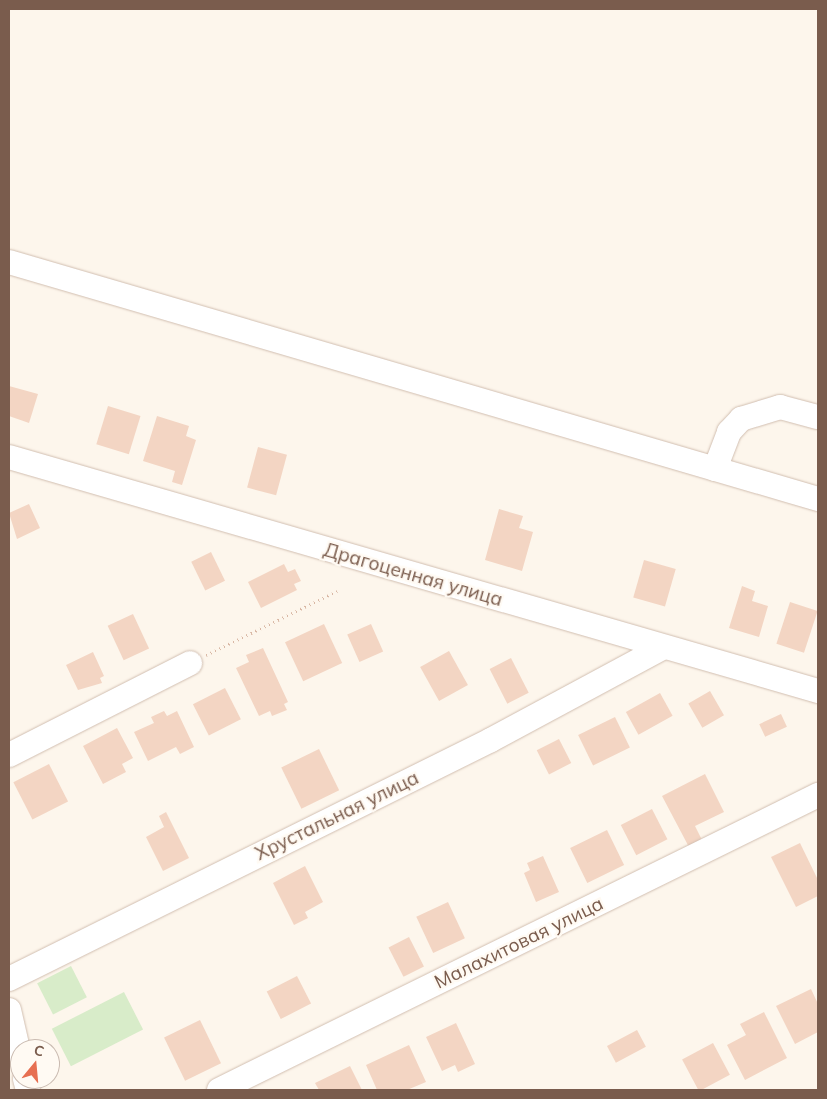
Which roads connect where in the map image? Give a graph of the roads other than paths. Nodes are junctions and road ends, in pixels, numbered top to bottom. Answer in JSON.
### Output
{"nodes":[{"id":1,"x":9,"y":262,"type":"edge"},
{"id":2,"x":818,"y":417,"type":"edge"},
{"id":3,"x":9,"y":457,"type":"edge"},
{"id":4,"x":715,"y":469,"type":"junction"},
{"id":5,"x":818,"y":499,"type":"edge"},
{"id":6,"x":662,"y":648,"type":"junction"},
{"id":7,"x":190,"y":662,"type":"road end"},
{"id":8,"x":818,"y":691,"type":"edge"},
{"id":9,"x":9,"y":755,"type":"edge"},
{"id":10,"x":818,"y":795,"type":"edge"},
{"id":11,"x":9,"y":979,"type":"edge"},
{"id":12,"x":9,"y":1010,"type":"edge"},
{"id":13,"x":16,"y":1039,"type":"edge"},
{"id":14,"x":219,"y":1090,"type":"edge"}],
"edges":[{"from":1,"to":4,"type":"street"},
{"from":2,"to":4,"type":"street"},
{"from":3,"to":6,"type":"street","name":"Драгоценная улица"},
{"from":4,"to":5,"type":"street"},
{"from":6,"to":8,"type":"street","name":"Драгоценная улица"},
{"from":6,"to":11,"type":"street","name":"Хрустальная улица"},
{"from":7,"to":9,"type":"street"},
{"from":10,"to":14,"type":"street","name":"Малахитовая улица"},
{"from":12,"to":13,"type":"street"}]}
